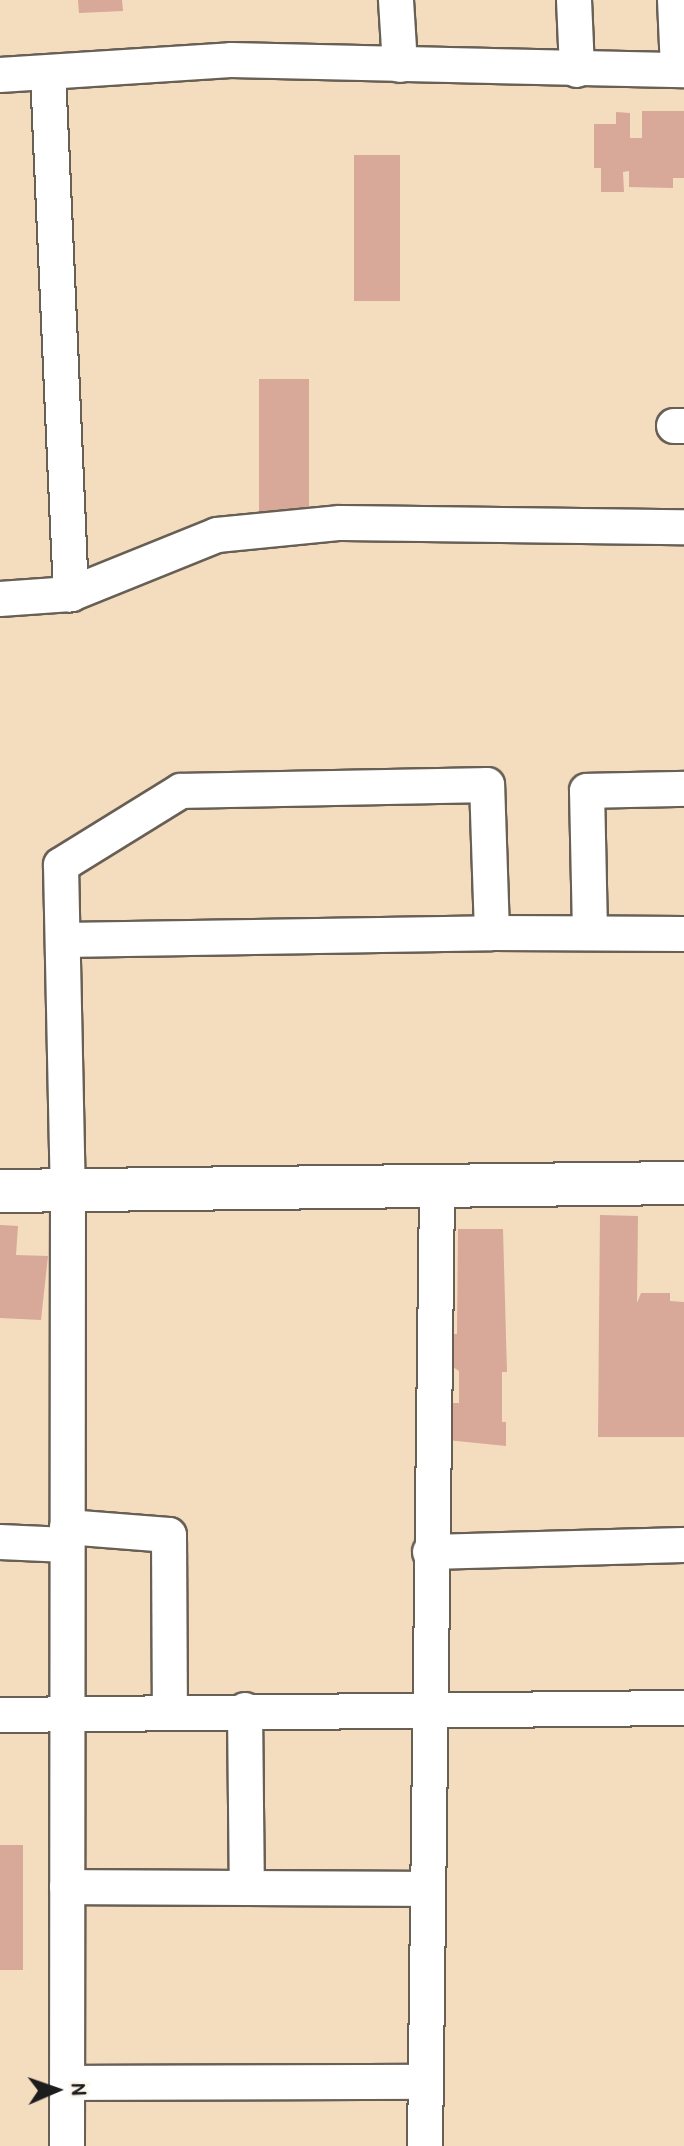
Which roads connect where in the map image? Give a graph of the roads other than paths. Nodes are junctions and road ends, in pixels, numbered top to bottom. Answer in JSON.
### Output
{"nodes":[{"id":1,"x":396,"y":0,"type":"edge"},
{"id":2,"x":574,"y":0,"type":"edge"},
{"id":3,"x":675,"y":0,"type":"edge"},
{"id":4,"x":400,"y":65,"type":"junction"},
{"id":5,"x":577,"y":70,"type":"junction"},
{"id":6,"x":681,"y":70,"type":"edge"},
{"id":7,"x":48,"y":73,"type":"junction"},
{"id":8,"x":0,"y":75,"type":"edge"},
{"id":9,"x":684,"y":527,"type":"edge"},
{"id":10,"x":71,"y":594,"type":"junction"},
{"id":11,"x":0,"y":599,"type":"edge"},
{"id":12,"x":684,"y":789,"type":"edge"},
{"id":13,"x":492,"y":933,"type":"junction"},
{"id":14,"x":590,"y":933,"type":"junction"},
{"id":15,"x":684,"y":934,"type":"edge"},
{"id":16,"x":63,"y":940,"type":"junction"},
{"id":17,"x":684,"y":1183,"type":"edge"},
{"id":18,"x":437,"y":1186,"type":"junction"},
{"id":19,"x":0,"y":1191,"type":"edge"},
{"id":20,"x":68,"y":1191,"type":"junction"},
{"id":21,"x":67,"y":1536,"type":"junction"},
{"id":22,"x":0,"y":1542,"type":"edge"},
{"id":23,"x":684,"y":1545,"type":"edge"},
{"id":24,"x":430,"y":1552,"type":"junction"},
{"id":25,"x":684,"y":1708,"type":"edge"},
{"id":26,"x":427,"y":1709,"type":"junction"},
{"id":27,"x":170,"y":1710,"type":"junction"},
{"id":28,"x":245,"y":1710,"type":"junction"},
{"id":29,"x":67,"y":1711,"type":"junction"},
{"id":30,"x":0,"y":1715,"type":"edge"},
{"id":31,"x":67,"y":1887,"type":"junction"},
{"id":32,"x":247,"y":1888,"type":"junction"},
{"id":33,"x":426,"y":1889,"type":"junction"},
{"id":34,"x":426,"y":2082,"type":"junction"},
{"id":35,"x":67,"y":2083,"type":"junction"},
{"id":36,"x":67,"y":2146,"type":"edge"},
{"id":37,"x":425,"y":2146,"type":"edge"}],
"edges":[{"from":1,"to":4,"type":"street"},
{"from":2,"to":5,"type":"street"},
{"from":3,"to":6,"type":"street"},
{"from":4,"to":5,"type":"street"},
{"from":4,"to":7,"type":"street"},
{"from":5,"to":6,"type":"street"},
{"from":7,"to":8,"type":"street"},
{"from":7,"to":10,"type":"street"},
{"from":9,"to":10,"type":"street"},
{"from":10,"to":11,"type":"street"},
{"from":12,"to":14,"type":"street"},
{"from":13,"to":14,"type":"street"},
{"from":13,"to":16,"type":"street"},
{"from":13,"to":16,"type":"street"},
{"from":14,"to":15,"type":"street"},
{"from":16,"to":20,"type":"street"},
{"from":17,"to":18,"type":"street"},
{"from":18,"to":20,"type":"street"},
{"from":18,"to":24,"type":"street"},
{"from":19,"to":20,"type":"street"},
{"from":20,"to":21,"type":"street"},
{"from":21,"to":22,"type":"street"},
{"from":21,"to":27,"type":"street"},
{"from":21,"to":29,"type":"street"},
{"from":23,"to":24,"type":"street"},
{"from":24,"to":26,"type":"street"},
{"from":25,"to":26,"type":"street"},
{"from":26,"to":28,"type":"street"},
{"from":26,"to":33,"type":"street"},
{"from":27,"to":28,"type":"street"},
{"from":27,"to":29,"type":"street"},
{"from":28,"to":32,"type":"street"},
{"from":29,"to":30,"type":"street"},
{"from":29,"to":31,"type":"street"},
{"from":31,"to":32,"type":"street"},
{"from":31,"to":35,"type":"street"},
{"from":32,"to":33,"type":"street"},
{"from":33,"to":34,"type":"street"},
{"from":34,"to":35,"type":"street"},
{"from":34,"to":37,"type":"street"},
{"from":35,"to":36,"type":"street"}]}
